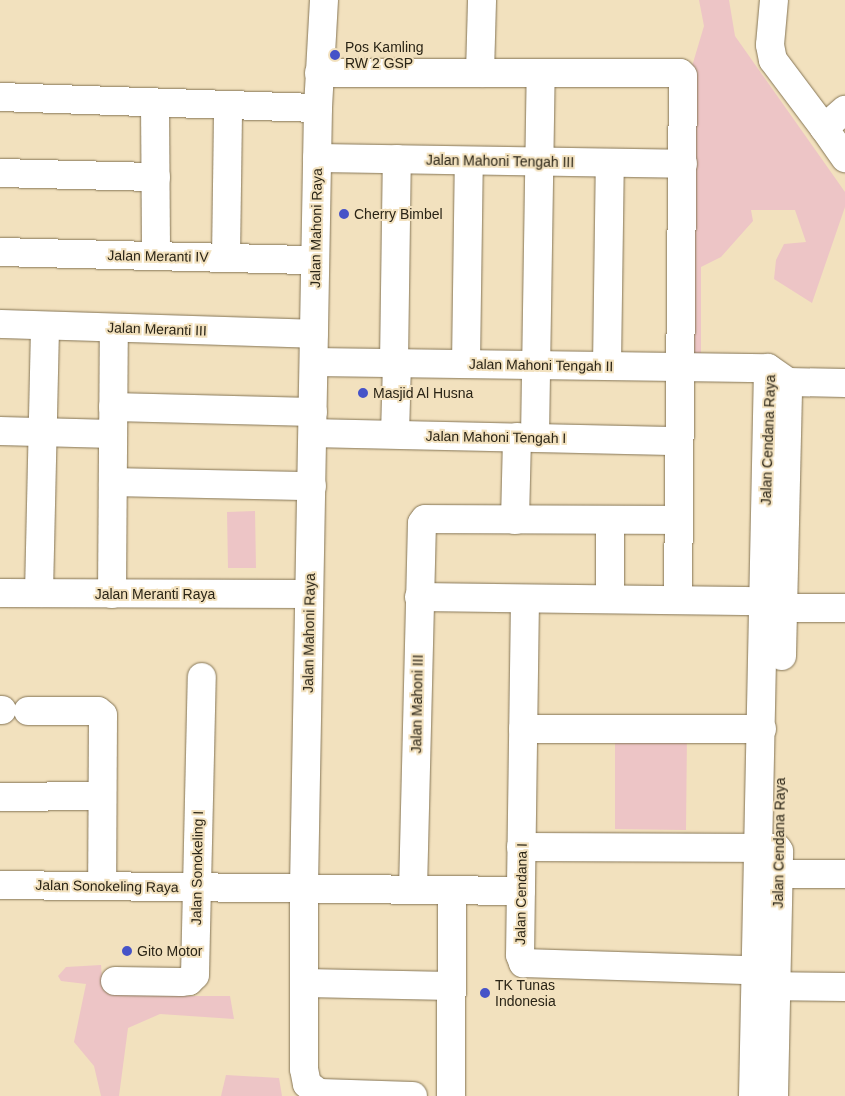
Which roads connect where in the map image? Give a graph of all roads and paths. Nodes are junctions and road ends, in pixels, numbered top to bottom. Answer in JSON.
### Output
{"nodes":[{"id":1,"x":324,"y":0,"type":"edge"},
{"id":2,"x":482,"y":0,"type":"edge"},
{"id":3,"x":774,"y":0,"type":"edge"},
{"id":4,"x":541,"y":72,"type":"junction"},
{"id":5,"x":319,"y":73,"type":"junction"},
{"id":6,"x":480,"y":73,"type":"junction"},
{"id":7,"x":0,"y":97,"type":"edge"},
{"id":8,"x":155,"y":104,"type":"junction"},
{"id":9,"x":228,"y":106,"type":"junction"},
{"id":10,"x":309,"y":108,"type":"junction"},
{"id":11,"x":845,"y":110,"type":"edge"},
{"id":12,"x":824,"y":128,"type":"junction"},
{"id":13,"x":317,"y":158,"type":"junction"},
{"id":14,"x":845,"y":158,"type":"edge"},
{"id":15,"x":397,"y":159,"type":"junction"},
{"id":16,"x":468,"y":161,"type":"junction"},
{"id":17,"x":540,"y":162,"type":"junction"},
{"id":18,"x":610,"y":163,"type":"junction"},
{"id":19,"x":683,"y":164,"type":"junction"},
{"id":20,"x":0,"y":173,"type":"edge"},
{"id":21,"x":156,"y":177,"type":"junction"},
{"id":22,"x":0,"y":252,"type":"edge"},
{"id":23,"x":156,"y":256,"type":"junction"},
{"id":24,"x":226,"y":258,"type":"junction"},
{"id":25,"x":316,"y":260,"type":"junction"},
{"id":26,"x":0,"y":324,"type":"edge"},
{"id":27,"x":45,"y":326,"type":"junction"},
{"id":28,"x":114,"y":328,"type":"junction"},
{"id":29,"x":314,"y":334,"type":"junction"},
{"id":30,"x":314,"y":362,"type":"junction"},
{"id":31,"x":395,"y":362,"type":"junction"},
{"id":32,"x":466,"y":364,"type":"junction"},
{"id":33,"x":536,"y":364,"type":"junction"},
{"id":34,"x":607,"y":366,"type":"junction"},
{"id":35,"x":680,"y":366,"type":"junction"},
{"id":36,"x":778,"y":375,"type":"junction"},
{"id":37,"x":845,"y":383,"type":"edge"},
{"id":38,"x":113,"y":407,"type":"junction"},
{"id":39,"x":313,"y":422,"type":"junction"},
{"id":40,"x":0,"y":431,"type":"edge"},
{"id":41,"x":42,"y":432,"type":"junction"},
{"id":42,"x":113,"y":434,"type":"junction"},
{"id":43,"x":394,"y":434,"type":"junction"},
{"id":44,"x":526,"y":437,"type":"junction"},
{"id":45,"x":678,"y":441,"type":"junction"},
{"id":46,"x":113,"y":482,"type":"junction"},
{"id":47,"x":312,"y":486,"type":"junction"},
{"id":48,"x":515,"y":520,"type":"junction"},
{"id":49,"x":610,"y":520,"type":"junction"},
{"id":50,"x":679,"y":520,"type":"junction"},
{"id":51,"x":0,"y":593,"type":"edge"},
{"id":52,"x":39,"y":593,"type":"junction"},
{"id":53,"x":112,"y":594,"type":"junction"},
{"id":54,"x":310,"y":594,"type":"junction"},
{"id":55,"x":419,"y":597,"type":"junction"},
{"id":56,"x":525,"y":599,"type":"junction"},
{"id":57,"x":610,"y":599,"type":"junction"},
{"id":58,"x":678,"y":600,"type":"junction"},
{"id":59,"x":774,"y":604,"type":"junction"},
{"id":60,"x":845,"y":608,"type":"edge"},
{"id":61,"x":202,"y":677,"type":"dead end"},
{"id":62,"x":10,"y":710,"type":"edge"},
{"id":63,"x":523,"y":729,"type":"junction"},
{"id":64,"x":762,"y":729,"type":"junction"},
{"id":65,"x":102,"y":796,"type":"junction"},
{"id":66,"x":0,"y":797,"type":"edge"},
{"id":67,"x":521,"y":847,"type":"junction"},
{"id":68,"x":769,"y":861,"type":"junction"},
{"id":69,"x":845,"y":874,"type":"edge"},
{"id":70,"x":0,"y":885,"type":"edge"},
{"id":71,"x":102,"y":886,"type":"junction"},
{"id":72,"x":197,"y":888,"type":"junction"},
{"id":73,"x":304,"y":889,"type":"junction"},
{"id":74,"x":413,"y":890,"type":"junction"},
{"id":75,"x":452,"y":890,"type":"junction"},
{"id":76,"x":520,"y":891,"type":"junction"},
{"id":77,"x":766,"y":979,"type":"junction"},
{"id":78,"x":115,"y":981,"type":"dead end"},
{"id":79,"x":305,"y":983,"type":"junction"},
{"id":80,"x":451,"y":986,"type":"junction"},
{"id":81,"x":845,"y":987,"type":"edge"},
{"id":82,"x":412,"y":1096,"type":"edge"},
{"id":83,"x":451,"y":1096,"type":"edge"},
{"id":84,"x":753,"y":1096,"type":"edge"},
{"id":85,"x":774,"y":1096,"type":"edge"}],
"edges":[{"from":1,"to":5,"type":"street","name":"Jalan Mahoni Raya"},
{"from":2,"to":6,"type":"street"},
{"from":3,"to":12,"type":"street"},
{"from":4,"to":6,"type":"street"},
{"from":4,"to":17,"type":"street"},
{"from":4,"to":19,"type":"street"},
{"from":5,"to":6,"type":"street"},
{"from":5,"to":10,"type":"street","name":"Jalan Mahoni Raya"},
{"from":7,"to":8,"type":"street"},
{"from":8,"to":9,"type":"street"},
{"from":8,"to":21,"type":"street"},
{"from":9,"to":10,"type":"street"},
{"from":9,"to":24,"type":"street"},
{"from":10,"to":13,"type":"street","name":"Jalan Mahoni Raya"},
{"from":11,"to":12,"type":"street"},
{"from":12,"to":14,"type":"street"},
{"from":13,"to":15,"type":"street","name":"Jalan Mahoni Tengah III"},
{"from":13,"to":25,"type":"street","name":"Jalan Mahoni Raya"},
{"from":15,"to":16,"type":"street","name":"Jalan Mahoni Tengah III"},
{"from":15,"to":31,"type":"street"},
{"from":16,"to":17,"type":"street","name":"Jalan Mahoni Tengah III"},
{"from":16,"to":32,"type":"street"},
{"from":17,"to":18,"type":"street","name":"Jalan Mahoni Tengah III"},
{"from":17,"to":33,"type":"street"},
{"from":18,"to":19,"type":"street","name":"Jalan Mahoni Tengah III"},
{"from":18,"to":34,"type":"street"},
{"from":19,"to":35,"type":"street"},
{"from":20,"to":21,"type":"street"},
{"from":21,"to":23,"type":"street"},
{"from":22,"to":23,"type":"street","name":"Jalan Meranti IV"},
{"from":23,"to":24,"type":"street","name":"Jalan Meranti IV"},
{"from":24,"to":25,"type":"street","name":"Jalan Meranti IV"},
{"from":25,"to":29,"type":"street","name":"Jalan Mahoni Raya"},
{"from":26,"to":27,"type":"street","name":"Jalan Meranti III"},
{"from":27,"to":28,"type":"street","name":"Jalan Meranti III"},
{"from":27,"to":41,"type":"street"},
{"from":28,"to":29,"type":"street","name":"Jalan Meranti III"},
{"from":28,"to":38,"type":"street"},
{"from":29,"to":30,"type":"street","name":"Jalan Mahoni Raya"},
{"from":30,"to":31,"type":"street","name":"Jalan Mahoni Tengah II"},
{"from":30,"to":39,"type":"street","name":"Jalan Mahoni Raya"},
{"from":31,"to":32,"type":"street","name":"Jalan Mahoni Tengah II"},
{"from":31,"to":43,"type":"street"},
{"from":32,"to":33,"type":"street","name":"Jalan Mahoni Tengah II"},
{"from":33,"to":34,"type":"street","name":"Jalan Mahoni Tengah II"},
{"from":33,"to":44,"type":"street"},
{"from":34,"to":35,"type":"street","name":"Jalan Mahoni Tengah II"},
{"from":35,"to":36,"type":"street","name":"Jalan Mahoni Tengah II"},
{"from":35,"to":45,"type":"street"},
{"from":36,"to":37,"type":"street","name":"Jalan Mahoni Tengah II"},
{"from":36,"to":59,"type":"street","name":"Jalan Cendana Raya"},
{"from":38,"to":39,"type":"street","name":"Jalan Mahoni Tengah I"},
{"from":38,"to":42,"type":"street"},
{"from":39,"to":43,"type":"street","name":"Jalan Mahoni Tengah I"},
{"from":39,"to":47,"type":"street","name":"Jalan Mahoni Raya"},
{"from":40,"to":41,"type":"street"},
{"from":41,"to":42,"type":"street"},
{"from":41,"to":52,"type":"street"},
{"from":42,"to":46,"type":"street"},
{"from":43,"to":44,"type":"street","name":"Jalan Mahoni Tengah I"},
{"from":44,"to":45,"type":"street","name":"Jalan Mahoni Tengah I"},
{"from":44,"to":48,"type":"street"},
{"from":45,"to":50,"type":"street"},
{"from":46,"to":47,"type":"street"},
{"from":46,"to":53,"type":"street"},
{"from":47,"to":54,"type":"street","name":"Jalan Mahoni Raya"},
{"from":48,"to":49,"type":"street"},
{"from":48,"to":55,"type":"street","name":"Jalan Mahoni III"},
{"from":49,"to":50,"type":"street"},
{"from":49,"to":57,"type":"street"},
{"from":50,"to":58,"type":"street"},
{"from":51,"to":52,"type":"street","name":"Jalan Meranti Raya"},
{"from":52,"to":53,"type":"street","name":"Jalan Meranti Raya"},
{"from":53,"to":54,"type":"street","name":"Jalan Meranti Raya"},
{"from":54,"to":73,"type":"street","name":"Jalan Mahoni Raya"},
{"from":55,"to":56,"type":"street"},
{"from":55,"to":74,"type":"street","name":"Jalan Mahoni III"},
{"from":56,"to":57,"type":"street"},
{"from":56,"to":63,"type":"street","name":"Jalan Cendana I"},
{"from":57,"to":58,"type":"street"},
{"from":58,"to":59,"type":"street"},
{"from":59,"to":60,"type":"street"},
{"from":59,"to":64,"type":"street","name":"Jalan Cendana Raya"},
{"from":59,"to":68,"type":"street","name":"Jalan Cendana Raya"},
{"from":61,"to":72,"type":"street","name":"Jalan Sonokeling I"},
{"from":62,"to":65,"type":"street"},
{"from":63,"to":64,"type":"street"},
{"from":63,"to":67,"type":"street","name":"Jalan Cendana I"},
{"from":64,"to":68,"type":"street","name":"Jalan Cendana Raya"},
{"from":65,"to":66,"type":"street"},
{"from":65,"to":71,"type":"street"},
{"from":67,"to":68,"type":"street"},
{"from":67,"to":76,"type":"street","name":"Jalan Cendana I"},
{"from":68,"to":69,"type":"street"},
{"from":68,"to":77,"type":"street","name":"Jalan Cendana Raya"},
{"from":70,"to":71,"type":"street","name":"Jalan Sonokeling Raya"},
{"from":71,"to":72,"type":"street","name":"Jalan Sonokeling Raya"},
{"from":72,"to":73,"type":"street","name":"Jalan Sonokeling Raya"},
{"from":72,"to":78,"type":"street","name":"Jalan Sonokeling I"},
{"from":73,"to":74,"type":"street"},
{"from":73,"to":79,"type":"street","name":"Jalan Mahoni Raya"},
{"from":74,"to":75,"type":"street"},
{"from":75,"to":76,"type":"street"},
{"from":75,"to":80,"type":"street"},
{"from":76,"to":77,"type":"street","name":"Jalan Cendana I"},
{"from":77,"to":81,"type":"street"},
{"from":77,"to":84,"type":"street","name":"Jalan Cendana Raya"},
{"from":77,"to":85,"type":"street","name":"Jalan Cendana Raya"},
{"from":79,"to":80,"type":"street"},
{"from":79,"to":82,"type":"street","name":"Jalan Mahoni Raya"},
{"from":80,"to":83,"type":"street"}]}
